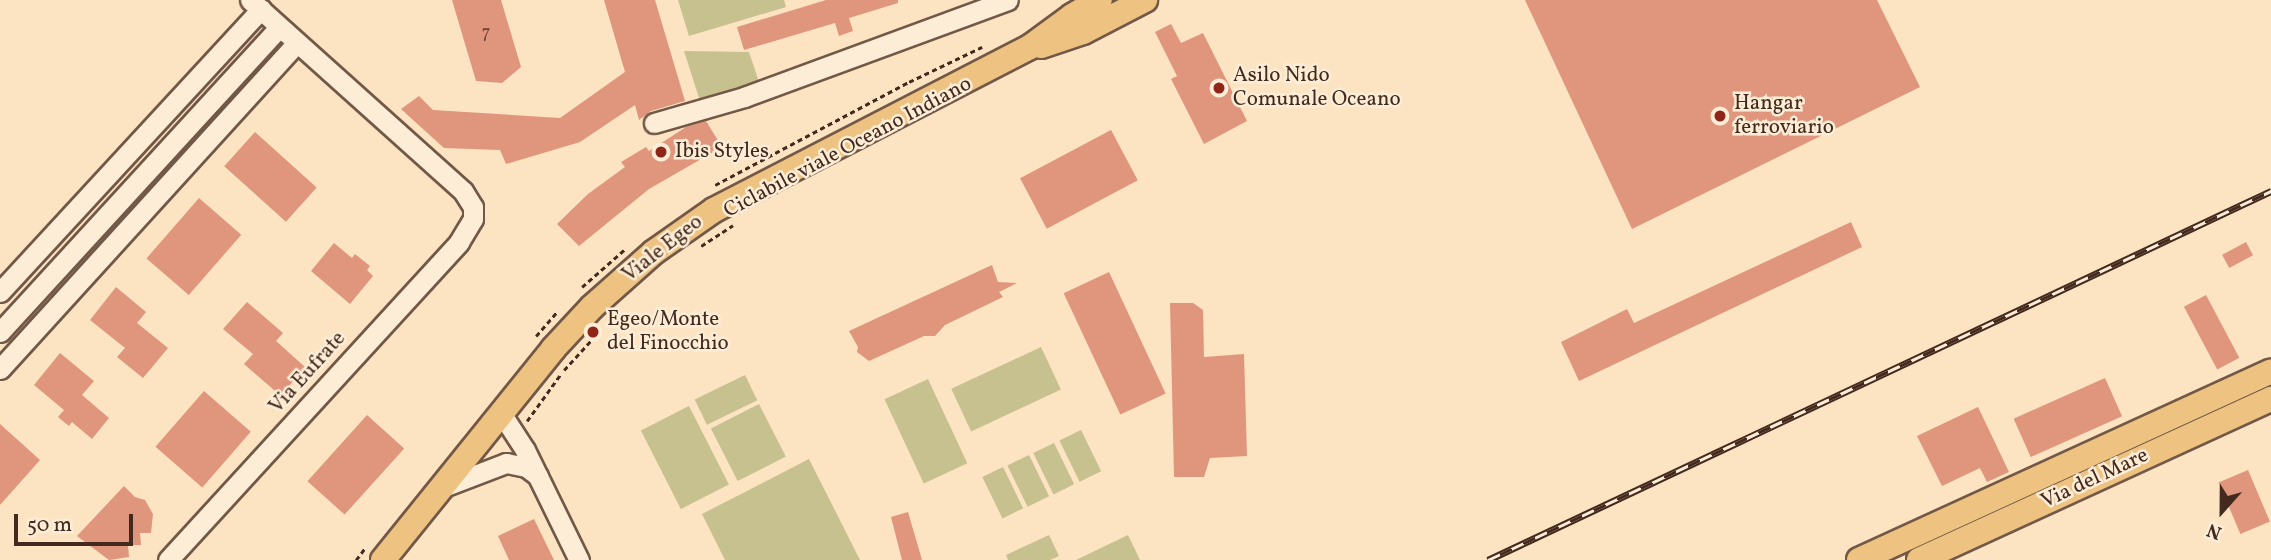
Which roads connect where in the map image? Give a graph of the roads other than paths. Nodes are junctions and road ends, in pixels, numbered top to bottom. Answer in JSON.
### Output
{"nodes":[{"id":1,"x":1008,"y":0,"type":"edge"},
{"id":2,"x":1100,"y":0,"type":"edge"},
{"id":3,"x":1146,"y":1,"type":"edge"},
{"id":4,"x":255,"y":5,"type":"edge"},
{"id":5,"x":279,"y":27,"type":"junction"},
{"id":6,"x":296,"y":44,"type":"junction"},
{"id":7,"x":1030,"y":47,"type":"junction"},
{"id":8,"x":190,"y":85,"type":"junction"},
{"id":9,"x":208,"y":102,"type":"junction"},
{"id":10,"x":227,"y":119,"type":"junction"},
{"id":11,"x":654,"y":123,"type":"dead end"},
{"id":12,"x":104,"y":176,"type":"junction"},
{"id":13,"x":124,"y":193,"type":"junction"},
{"id":14,"x":144,"y":211,"type":"junction"},
{"id":15,"x":22,"y":268,"type":"junction"},
{"id":16,"x":41,"y":286,"type":"junction"},
{"id":17,"x":0,"y":292,"type":"edge"},
{"id":18,"x":60,"y":303,"type":"junction"},
{"id":19,"x":0,"y":332,"type":"edge"},
{"id":20,"x":0,"y":369,"type":"edge"},
{"id":21,"x":2271,"y":371,"type":"edge"},
{"id":22,"x":2271,"y":398,"type":"edge"},
{"id":23,"x":501,"y":413,"type":"junction"},
{"id":24,"x":538,"y":476,"type":"junction"},
{"id":25,"x":440,"y":489,"type":"junction"},
{"id":26,"x":168,"y":560,"type":"edge"},
{"id":27,"x":383,"y":560,"type":"edge"},
{"id":28,"x":579,"y":560,"type":"edge"},
{"id":29,"x":1858,"y":560,"type":"edge"},
{"id":30,"x":1919,"y":560,"type":"edge"}],
"edges":[{"from":1,"to":11,"type":"street"},
{"from":2,"to":7,"type":"main road","name":"Viale Egeo"},
{"from":3,"to":7,"type":"main road","name":"Viale Egeo"},
{"from":4,"to":5,"type":"street"},
{"from":4,"to":8,"type":"street"},
{"from":5,"to":6,"type":"street"},
{"from":5,"to":9,"type":"street"},
{"from":6,"to":10,"type":"street"},
{"from":6,"to":26,"type":"street","name":"Via Eufrate"},
{"from":7,"to":23,"type":"main road","name":"Viale Egeo"},
{"from":8,"to":9,"type":"street"},
{"from":8,"to":12,"type":"street"},
{"from":9,"to":10,"type":"street"},
{"from":9,"to":13,"type":"street"},
{"from":10,"to":14,"type":"street"},
{"from":12,"to":13,"type":"street"},
{"from":12,"to":15,"type":"street"},
{"from":13,"to":14,"type":"street"},
{"from":13,"to":16,"type":"street"},
{"from":14,"to":18,"type":"street"},
{"from":15,"to":16,"type":"street"},
{"from":15,"to":17,"type":"street"},
{"from":16,"to":18,"type":"street"},
{"from":16,"to":19,"type":"street"},
{"from":18,"to":20,"type":"street"},
{"from":21,"to":29,"type":"main road"},
{"from":22,"to":30,"type":"main road","name":"Via del Mare"},
{"from":23,"to":24,"type":"street"},
{"from":23,"to":25,"type":"main road","name":"Viale Egeo"},
{"from":24,"to":25,"type":"street"},
{"from":24,"to":28,"type":"street"},
{"from":25,"to":27,"type":"main road","name":"Viale Egeo"}]}
